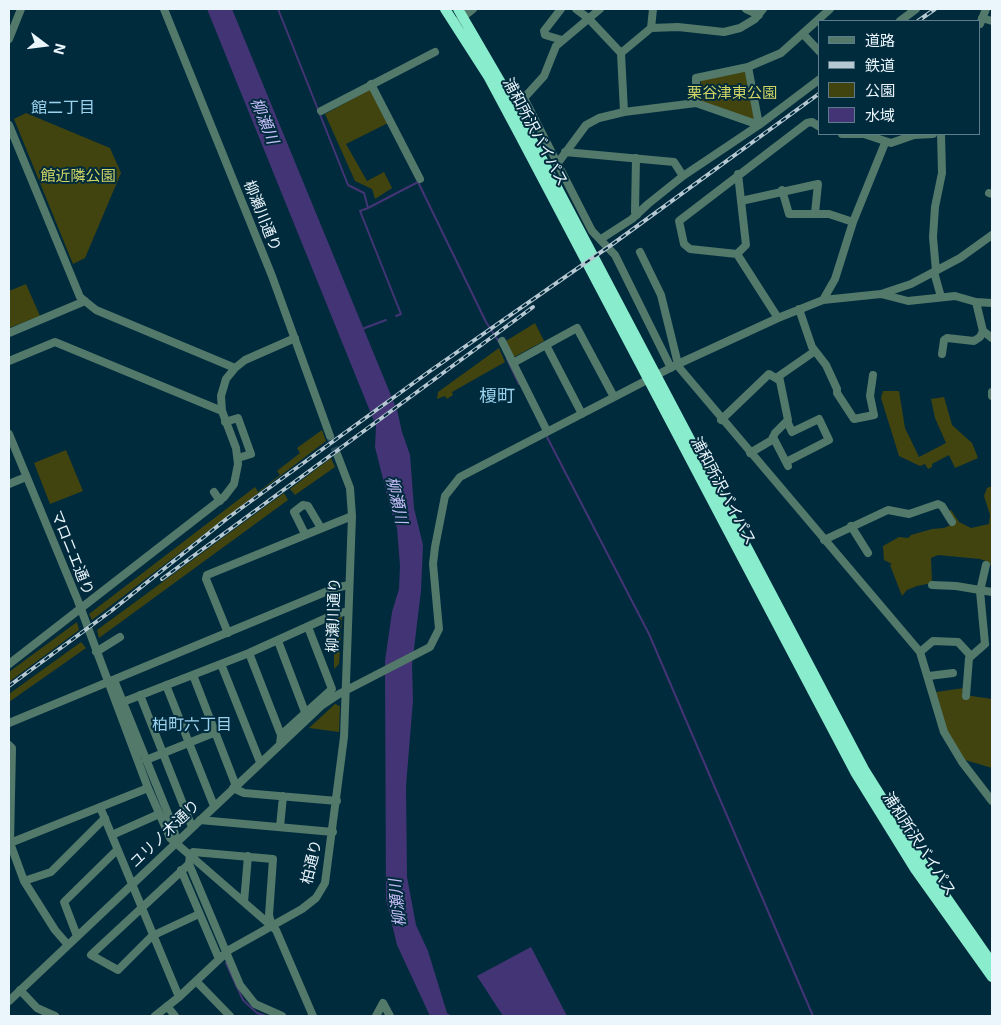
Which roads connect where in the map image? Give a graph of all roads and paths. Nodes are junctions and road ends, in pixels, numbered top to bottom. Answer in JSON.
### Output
{"nodes":[{"id":1,"x":21,"y":9,"type":"edge"},
{"id":2,"x":164,"y":9,"type":"edge"},
{"id":3,"x":444,"y":9,"type":"edge"},
{"id":4,"x":473,"y":9,"type":"edge"},
{"id":5,"x":561,"y":9,"type":"edge"},
{"id":6,"x":576,"y":9,"type":"edge"},
{"id":7,"x":600,"y":9,"type":"edge"},
{"id":8,"x":653,"y":9,"type":"edge"},
{"id":9,"x":746,"y":9,"type":"edge"},
{"id":10,"x":830,"y":9,"type":"edge"},
{"id":11,"x":916,"y":9,"type":"edge"},
{"id":12,"x":986,"y":9,"type":"edge"},
{"id":13,"x":761,"y":12,"type":"edge"},
{"id":14,"x":459,"y":16,"type":"edge"},
{"id":15,"x":588,"y":18,"type":"junction"},
{"id":16,"x":818,"y":20,"type":"edge"},
{"id":17,"x":818,"y":20,"type":"edge"},
{"id":18,"x":901,"y":20,"type":"edge"},
{"id":19,"x":981,"y":21,"type":"edge"},
{"id":20,"x":992,"y":21,"type":"edge"},
{"id":21,"x":651,"y":28,"type":"junction"},
{"id":22,"x":803,"y":34,"type":"junction"},
{"id":23,"x":9,"y":39,"type":"edge"},
{"id":24,"x":562,"y":40,"type":"junction"},
{"id":25,"x":818,"y":50,"type":"edge"},
{"id":26,"x":435,"y":52,"type":"dead end"},
{"id":27,"x":621,"y":53,"type":"junction"},
{"id":28,"x":748,"y":67,"type":"junction"},
{"id":29,"x":818,"y":81,"type":"edge"},
{"id":30,"x":371,"y":84,"type":"junction"},
{"id":31,"x":696,"y":103,"type":"junction"},
{"id":32,"x":321,"y":111,"type":"dead end"},
{"id":33,"x":624,"y":112,"type":"junction"},
{"id":34,"x":9,"y":125,"type":"edge"},
{"id":35,"x":760,"y":125,"type":"junction"},
{"id":36,"x":818,"y":126,"type":"edge"},
{"id":37,"x":866,"y":135,"type":"edge"},
{"id":38,"x":912,"y":135,"type":"edge"},
{"id":39,"x":942,"y":135,"type":"edge"},
{"id":40,"x":886,"y":143,"type":"junction"},
{"id":41,"x":565,"y":152,"type":"junction"},
{"id":42,"x":636,"y":158,"type":"junction"},
{"id":43,"x":557,"y":164,"type":"junction"},
{"id":44,"x":738,"y":174,"type":"junction"},
{"id":45,"x":683,"y":176,"type":"junction"},
{"id":46,"x":420,"y":179,"type":"dead end"},
{"id":47,"x":782,"y":190,"type":"junction"},
{"id":48,"x":741,"y":201,"type":"junction"},
{"id":49,"x":815,"y":213,"type":"junction"},
{"id":50,"x":637,"y":215,"type":"junction"},
{"id":51,"x":853,"y":222,"type":"junction"},
{"id":52,"x":992,"y":234,"type":"edge"},
{"id":53,"x":601,"y":238,"type":"junction"},
{"id":54,"x":640,"y":252,"type":"dead end"},
{"id":55,"x":737,"y":254,"type":"junction"},
{"id":56,"x":935,"y":272,"type":"junction"},
{"id":57,"x":881,"y":294,"type":"junction"},
{"id":58,"x":941,"y":297,"type":"junction"},
{"id":59,"x":823,"y":300,"type":"junction"},
{"id":60,"x":84,"y":301,"type":"junction"},
{"id":61,"x":976,"y":302,"type":"junction"},
{"id":62,"x":992,"y":303,"type":"edge"},
{"id":63,"x":799,"y":309,"type":"junction"},
{"id":64,"x":778,"y":318,"type":"junction"},
{"id":65,"x":983,"y":331,"type":"junction"},
{"id":66,"x":9,"y":333,"type":"edge"},
{"id":67,"x":295,"y":338,"type":"junction"},
{"id":68,"x":992,"y":338,"type":"edge"},
{"id":69,"x":502,"y":341,"type":"dead end"},
{"id":70,"x":546,"y":345,"type":"junction"},
{"id":71,"x":814,"y":351,"type":"junction"},
{"id":72,"x":942,"y":354,"type":"dead end"},
{"id":73,"x":9,"y":361,"type":"edge"},
{"id":74,"x":513,"y":363,"type":"junction"},
{"id":75,"x":675,"y":366,"type":"junction"},
{"id":76,"x":235,"y":368,"type":"junction"},
{"id":77,"x":873,"y":375,"type":"dead end"},
{"id":78,"x":652,"y":377,"type":"junction"},
{"id":79,"x":779,"y":380,"type":"junction"},
{"id":80,"x":614,"y":397,"type":"junction"},
{"id":81,"x":222,"y":411,"type":"junction"},
{"id":82,"x":582,"y":414,"type":"junction"},
{"id":83,"x":721,"y":420,"type":"junction"},
{"id":84,"x":787,"y":421,"type":"junction"},
{"id":85,"x":225,"y":422,"type":"junction"},
{"id":86,"x":548,"y":431,"type":"junction"},
{"id":87,"x":9,"y":434,"type":"edge"},
{"id":88,"x":330,"y":436,"type":"tunnel mouth"},
{"id":89,"x":773,"y":437,"type":"junction"},
{"id":90,"x":750,"y":453,"type":"junction"},
{"id":91,"x":337,"y":454,"type":"tunnel mouth"},
{"id":92,"x":238,"y":458,"type":"junction"},
{"id":93,"x":26,"y":476,"type":"junction"},
{"id":94,"x":9,"y":484,"type":"edge"},
{"id":95,"x":214,"y":492,"type":"dead end"},
{"id":96,"x":220,"y":501,"type":"junction"},
{"id":97,"x":352,"y":516,"type":"junction"},
{"id":98,"x":952,"y":522,"type":"dead end"},
{"id":99,"x":851,"y":526,"type":"junction"},
{"id":100,"x":321,"y":528,"type":"junction"},
{"id":101,"x":305,"y":534,"type":"junction"},
{"id":102,"x":824,"y":540,"type":"junction"},
{"id":103,"x":868,"y":553,"type":"dead end"},
{"id":104,"x":986,"y":565,"type":"dead end"},
{"id":105,"x":932,"y":585,"type":"dead end"},
{"id":106,"x":349,"y":586,"type":"junction"},
{"id":107,"x":980,"y":591,"type":"junction"},
{"id":108,"x":992,"y":592,"type":"edge"},
{"id":109,"x":80,"y":609,"type":"junction"},
{"id":110,"x":348,"y":611,"type":"junction"},
{"id":111,"x":308,"y":627,"type":"junction"},
{"id":112,"x":228,"y":632,"type":"junction"},
{"id":113,"x":120,"y":637,"type":"dead end"},
{"id":114,"x":278,"y":640,"type":"junction"},
{"id":115,"x":989,"y":645,"type":"edge"},
{"id":116,"x":96,"y":652,"type":"junction"},
{"id":117,"x":920,"y":652,"type":"junction"},
{"id":118,"x":249,"y":653,"type":"junction"},
{"id":119,"x":971,"y":656,"type":"junction"},
{"id":120,"x":9,"y":664,"type":"edge"},
{"id":121,"x":221,"y":664,"type":"junction"},
{"id":122,"x":953,"y":673,"type":"dead end"},
{"id":123,"x":193,"y":675,"type":"junction"},
{"id":124,"x":929,"y":676,"type":"junction"},
{"id":125,"x":111,"y":681,"type":"junction"},
{"id":126,"x":166,"y":685,"type":"junction"},
{"id":127,"x":345,"y":690,"type":"junction"},
{"id":128,"x":140,"y":695,"type":"junction"},
{"id":129,"x":966,"y":696,"type":"dead end"},
{"id":130,"x":123,"y":702,"type":"junction"},
{"id":131,"x":305,"y":712,"type":"junction"},
{"id":132,"x":9,"y":723,"type":"edge"},
{"id":133,"x":216,"y":732,"type":"junction"},
{"id":134,"x":281,"y":735,"type":"junction"},
{"id":135,"x":189,"y":743,"type":"junction"},
{"id":136,"x":280,"y":744,"type":"junction"},
{"id":137,"x":9,"y":745,"type":"edge"},
{"id":138,"x":163,"y":753,"type":"junction"},
{"id":139,"x":146,"y":760,"type":"junction"},
{"id":140,"x":260,"y":762,"type":"junction"},
{"id":141,"x":234,"y":787,"type":"junction"},
{"id":142,"x":148,"y":788,"type":"junction"},
{"id":143,"x":283,"y":796,"type":"junction"},
{"id":144,"x":337,"y":801,"type":"junction"},
{"id":145,"x":992,"y":801,"type":"edge"},
{"id":146,"x":214,"y":806,"type":"junction"},
{"id":147,"x":100,"y":807,"type":"junction"},
{"id":148,"x":159,"y":814,"type":"junction"},
{"id":149,"x":105,"y":818,"type":"junction"},
{"id":150,"x":200,"y":820,"type":"junction"},
{"id":151,"x":192,"y":827,"type":"junction"},
{"id":152,"x":280,"y":827,"type":"junction"},
{"id":153,"x":333,"y":832,"type":"junction"},
{"id":154,"x":112,"y":835,"type":"junction"},
{"id":155,"x":10,"y":843,"type":"junction"},
{"id":156,"x":177,"y":843,"type":"junction"},
{"id":157,"x":117,"y":850,"type":"junction"},
{"id":158,"x":190,"y":854,"type":"junction"},
{"id":159,"x":248,"y":856,"type":"junction"},
{"id":160,"x":189,"y":864,"type":"junction"},
{"id":161,"x":181,"y":870,"type":"junction"},
{"id":162,"x":24,"y":882,"type":"junction"},
{"id":163,"x":132,"y":884,"type":"junction"},
{"id":164,"x":244,"y":902,"type":"junction"},
{"id":165,"x":142,"y":907,"type":"junction"},
{"id":166,"x":200,"y":914,"type":"junction"},
{"id":167,"x":272,"y":926,"type":"junction"},
{"id":168,"x":77,"y":936,"type":"junction"},
{"id":169,"x":152,"y":936,"type":"junction"},
{"id":170,"x":68,"y":945,"type":"junction"},
{"id":171,"x":226,"y":953,"type":"junction"},
{"id":172,"x":219,"y":959,"type":"junction"},
{"id":173,"x":992,"y":963,"type":"edge"},
{"id":174,"x":992,"y":977,"type":"edge"},
{"id":175,"x":196,"y":981,"type":"junction"},
{"id":176,"x":20,"y":990,"type":"junction"},
{"id":177,"x":179,"y":997,"type":"junction"},
{"id":178,"x":9,"y":1001,"type":"edge"},
{"id":179,"x":167,"y":1006,"type":"junction"},
{"id":180,"x":55,"y":1016,"type":"edge"},
{"id":181,"x":155,"y":1016,"type":"edge"},
{"id":182,"x":175,"y":1016,"type":"edge"},
{"id":183,"x":230,"y":1016,"type":"edge"},
{"id":184,"x":282,"y":1016,"type":"edge"},
{"id":185,"x":313,"y":1016,"type":"edge"},
{"id":186,"x":376,"y":1016,"type":"edge"},
{"id":187,"x":390,"y":1016,"type":"edge"}],
"edges":[{"from":1,"to":23,"type":"street"},
{"from":2,"to":67,"type":"street","name":"柳瀬川通り"},
{"from":3,"to":14,"type":"highway","name":"浦和所沢バイパス"},
{"from":4,"to":14,"type":"street"},
{"from":5,"to":24,"type":"street"},
{"from":6,"to":15,"type":"street"},
{"from":7,"to":15,"type":"street"},
{"from":8,"to":21,"type":"street"},
{"from":9,"to":13,"type":"street"},
{"from":10,"to":16,"type":"street"},
{"from":11,"to":18,"type":"street"},
{"from":12,"to":19,"type":"street"},
{"from":13,"to":21,"type":"street"},
{"from":14,"to":78,"type":"highway","name":"浦和所沢バイパス"},
{"from":15,"to":24,"type":"street"},
{"from":15,"to":27,"type":"street"},
{"from":17,"to":22,"type":"street"},
{"from":19,"to":20,"type":"street"},
{"from":21,"to":27,"type":"street"},
{"from":22,"to":25,"type":"street"},
{"from":22,"to":28,"type":"street"},
{"from":24,"to":43,"type":"street"},
{"from":26,"to":30,"type":"street"},
{"from":27,"to":33,"type":"street"},
{"from":28,"to":31,"type":"street"},
{"from":28,"to":35,"type":"street"},
{"from":29,"to":35,"type":"street"},
{"from":30,"to":32,"type":"street"},
{"from":30,"to":46,"type":"street"},
{"from":31,"to":33,"type":"street"},
{"from":31,"to":35,"type":"street"},
{"from":33,"to":41,"type":"street"},
{"from":34,"to":60,"type":"street"},
{"from":35,"to":45,"type":"street"},
{"from":36,"to":44,"type":"street"},
{"from":37,"to":40,"type":"street"},
{"from":38,"to":40,"type":"street"},
{"from":39,"to":56,"type":"street"},
{"from":40,"to":51,"type":"street"},
{"from":41,"to":42,"type":"street"},
{"from":41,"to":43,"type":"street"},
{"from":42,"to":45,"type":"street"},
{"from":42,"to":50,"type":"street"},
{"from":43,"to":53,"type":"street"},
{"from":44,"to":48,"type":"street"},
{"from":44,"to":55,"type":"street"},
{"from":45,"to":50,"type":"street"},
{"from":47,"to":48,"type":"street"},
{"from":47,"to":49,"type":"street"},
{"from":47,"to":49,"type":"street"},
{"from":48,"to":55,"type":"street"},
{"from":49,"to":51,"type":"street"},
{"from":50,"to":53,"type":"street"},
{"from":51,"to":59,"type":"street"},
{"from":52,"to":56,"type":"street"},
{"from":53,"to":75,"type":"street"},
{"from":54,"to":75,"type":"street"},
{"from":55,"to":64,"type":"street"},
{"from":56,"to":57,"type":"street"},
{"from":56,"to":58,"type":"street"},
{"from":57,"to":58,"type":"street"},
{"from":57,"to":59,"type":"street"},
{"from":58,"to":61,"type":"street"},
{"from":59,"to":63,"type":"street"},
{"from":60,"to":66,"type":"street"},
{"from":60,"to":76,"type":"street"},
{"from":61,"to":62,"type":"street"},
{"from":61,"to":65,"type":"street"},
{"from":63,"to":64,"type":"street"},
{"from":63,"to":71,"type":"street"},
{"from":64,"to":75,"type":"street"},
{"from":65,"to":68,"type":"street"},
{"from":65,"to":72,"type":"street"},
{"from":67,"to":76,"type":"street"},
{"from":67,"to":88,"type":"street","name":"柳瀬川通り"},
{"from":69,"to":74,"type":"street"},
{"from":70,"to":74,"type":"street"},
{"from":70,"to":80,"type":"street"},
{"from":70,"to":82,"type":"street"},
{"from":71,"to":77,"type":"street"},
{"from":71,"to":79,"type":"street"},
{"from":73,"to":81,"type":"street"},
{"from":74,"to":86,"type":"street"},
{"from":75,"to":78,"type":"street"},
{"from":75,"to":83,"type":"street"},
{"from":76,"to":81,"type":"street"},
{"from":78,"to":80,"type":"street"},
{"from":78,"to":173,"type":"highway","name":"浦和所沢バイパス"},
{"from":78,"to":174,"type":"highway","name":"浦和所沢バイパス"},
{"from":79,"to":83,"type":"street"},
{"from":79,"to":84,"type":"street"},
{"from":80,"to":82,"type":"street"},
{"from":81,"to":85,"type":"street"},
{"from":82,"to":86,"type":"street"},
{"from":83,"to":90,"type":"street"},
{"from":84,"to":89,"type":"street"},
{"from":84,"to":89,"type":"street"},
{"from":85,"to":92,"type":"street"},
{"from":85,"to":92,"type":"street"},
{"from":86,"to":127,"type":"street","name":"ユリノ木通り"},
{"from":87,"to":93,"type":"street","name":"マロニエ通り"},
{"from":89,"to":90,"type":"street"},
{"from":90,"to":102,"type":"street"},
{"from":91,"to":97,"type":"street","name":"柳瀬川通り"},
{"from":92,"to":96,"type":"street"},
{"from":93,"to":94,"type":"street"},
{"from":93,"to":109,"type":"street","name":"マロニエ通り"},
{"from":95,"to":96,"type":"street"},
{"from":96,"to":109,"type":"street"},
{"from":97,"to":100,"type":"street"},
{"from":97,"to":106,"type":"street","name":"柳瀬川通り"},
{"from":98,"to":99,"type":"street"},
{"from":99,"to":102,"type":"street"},
{"from":99,"to":103,"type":"street"},
{"from":100,"to":101,"type":"street"},
{"from":100,"to":101,"type":"street"},
{"from":101,"to":112,"type":"street"},
{"from":102,"to":117,"type":"street"},
{"from":104,"to":107,"type":"street"},
{"from":105,"to":107,"type":"street"},
{"from":106,"to":110,"type":"street","name":"柳瀬川通り"},
{"from":106,"to":112,"type":"street"},
{"from":107,"to":108,"type":"street"},
{"from":107,"to":115,"type":"street"},
{"from":109,"to":116,"type":"street","name":"マロニエ通り"},
{"from":109,"to":120,"type":"street"},
{"from":110,"to":111,"type":"street"},
{"from":110,"to":127,"type":"street","name":"柳瀬川通り"},
{"from":111,"to":114,"type":"street"},
{"from":111,"to":131,"type":"street"},
{"from":112,"to":125,"type":"street"},
{"from":113,"to":116,"type":"street"},
{"from":114,"to":118,"type":"street"},
{"from":114,"to":131,"type":"street"},
{"from":115,"to":119,"type":"street"},
{"from":116,"to":125,"type":"street","name":"マロニエ通り"},
{"from":117,"to":119,"type":"street"},
{"from":117,"to":124,"type":"street"},
{"from":118,"to":121,"type":"street"},
{"from":118,"to":134,"type":"street"},
{"from":119,"to":129,"type":"street"},
{"from":121,"to":123,"type":"street"},
{"from":121,"to":140,"type":"street"},
{"from":122,"to":124,"type":"street"},
{"from":123,"to":126,"type":"street"},
{"from":123,"to":133,"type":"street"},
{"from":124,"to":145,"type":"street"},
{"from":125,"to":130,"type":"street"},
{"from":125,"to":132,"type":"street"},
{"from":125,"to":142,"type":"street"},
{"from":126,"to":128,"type":"street"},
{"from":126,"to":135,"type":"street"},
{"from":127,"to":136,"type":"street","name":"ユリノ木通り"},
{"from":127,"to":144,"type":"street","name":"柏通り"},
{"from":128,"to":130,"type":"street"},
{"from":128,"to":138,"type":"street"},
{"from":130,"to":139,"type":"street"},
{"from":131,"to":134,"type":"street"},
{"from":133,"to":135,"type":"street"},
{"from":133,"to":141,"type":"street"},
{"from":134,"to":136,"type":"street"},
{"from":135,"to":138,"type":"street"},
{"from":135,"to":146,"type":"street"},
{"from":136,"to":140,"type":"street","name":"ユリノ木通り"},
{"from":137,"to":155,"type":"street"},
{"from":138,"to":139,"type":"street"},
{"from":138,"to":151,"type":"street"},
{"from":139,"to":156,"type":"street"},
{"from":140,"to":141,"type":"street","name":"ユリノ木通り"},
{"from":141,"to":143,"type":"street"},
{"from":141,"to":146,"type":"street","name":"ユリノ木通り"},
{"from":142,"to":147,"type":"street"},
{"from":142,"to":148,"type":"street"},
{"from":143,"to":144,"type":"street"},
{"from":143,"to":152,"type":"street"},
{"from":144,"to":153,"type":"street","name":"柏通り"},
{"from":146,"to":150,"type":"street","name":"ユリノ木通り"},
{"from":147,"to":149,"type":"street"},
{"from":147,"to":155,"type":"street"},
{"from":148,"to":154,"type":"street"},
{"from":148,"to":156,"type":"street"},
{"from":149,"to":154,"type":"street"},
{"from":149,"to":162,"type":"street"},
{"from":150,"to":151,"type":"street","name":"ユリノ木通り"},
{"from":150,"to":152,"type":"street"},
{"from":151,"to":156,"type":"street","name":"ユリノ木通り"},
{"from":152,"to":153,"type":"street"},
{"from":153,"to":167,"type":"street","name":"柏通り"},
{"from":154,"to":157,"type":"street"},
{"from":155,"to":162,"type":"street"},
{"from":156,"to":158,"type":"street"},
{"from":156,"to":163,"type":"street","name":"ユリノ木通り"},
{"from":157,"to":163,"type":"street"},
{"from":157,"to":168,"type":"street"},
{"from":158,"to":159,"type":"street"},
{"from":158,"to":160,"type":"street"},
{"from":158,"to":164,"type":"street"},
{"from":159,"to":164,"type":"street"},
{"from":159,"to":167,"type":"street"},
{"from":160,"to":161,"type":"street"},
{"from":160,"to":171,"type":"street"},
{"from":161,"to":165,"type":"street"},
{"from":161,"to":166,"type":"street"},
{"from":162,"to":170,"type":"street"},
{"from":163,"to":165,"type":"street"},
{"from":163,"to":168,"type":"street","name":"ユリノ木通り"},
{"from":164,"to":167,"type":"street"},
{"from":165,"to":169,"type":"street"},
{"from":165,"to":169,"type":"street"},
{"from":166,"to":169,"type":"street"},
{"from":166,"to":172,"type":"street"},
{"from":167,"to":171,"type":"street","name":"柏通り"},
{"from":167,"to":185,"type":"street"},
{"from":168,"to":170,"type":"street","name":"ユリノ木通り"},
{"from":169,"to":177,"type":"street"},
{"from":170,"to":176,"type":"street","name":"ユリノ木通り"},
{"from":171,"to":172,"type":"street","name":"柏通り"},
{"from":171,"to":184,"type":"street"},
{"from":172,"to":175,"type":"street","name":"柏通り"},
{"from":175,"to":177,"type":"street","name":"柏通り"},
{"from":175,"to":183,"type":"street"},
{"from":176,"to":178,"type":"street","name":"ユリノ木通り"},
{"from":176,"to":180,"type":"street"},
{"from":177,"to":179,"type":"street","name":"柏通り"},
{"from":179,"to":181,"type":"street","name":"柏通り"},
{"from":179,"to":182,"type":"street"},
{"from":186,"to":187,"type":"street"}]}
